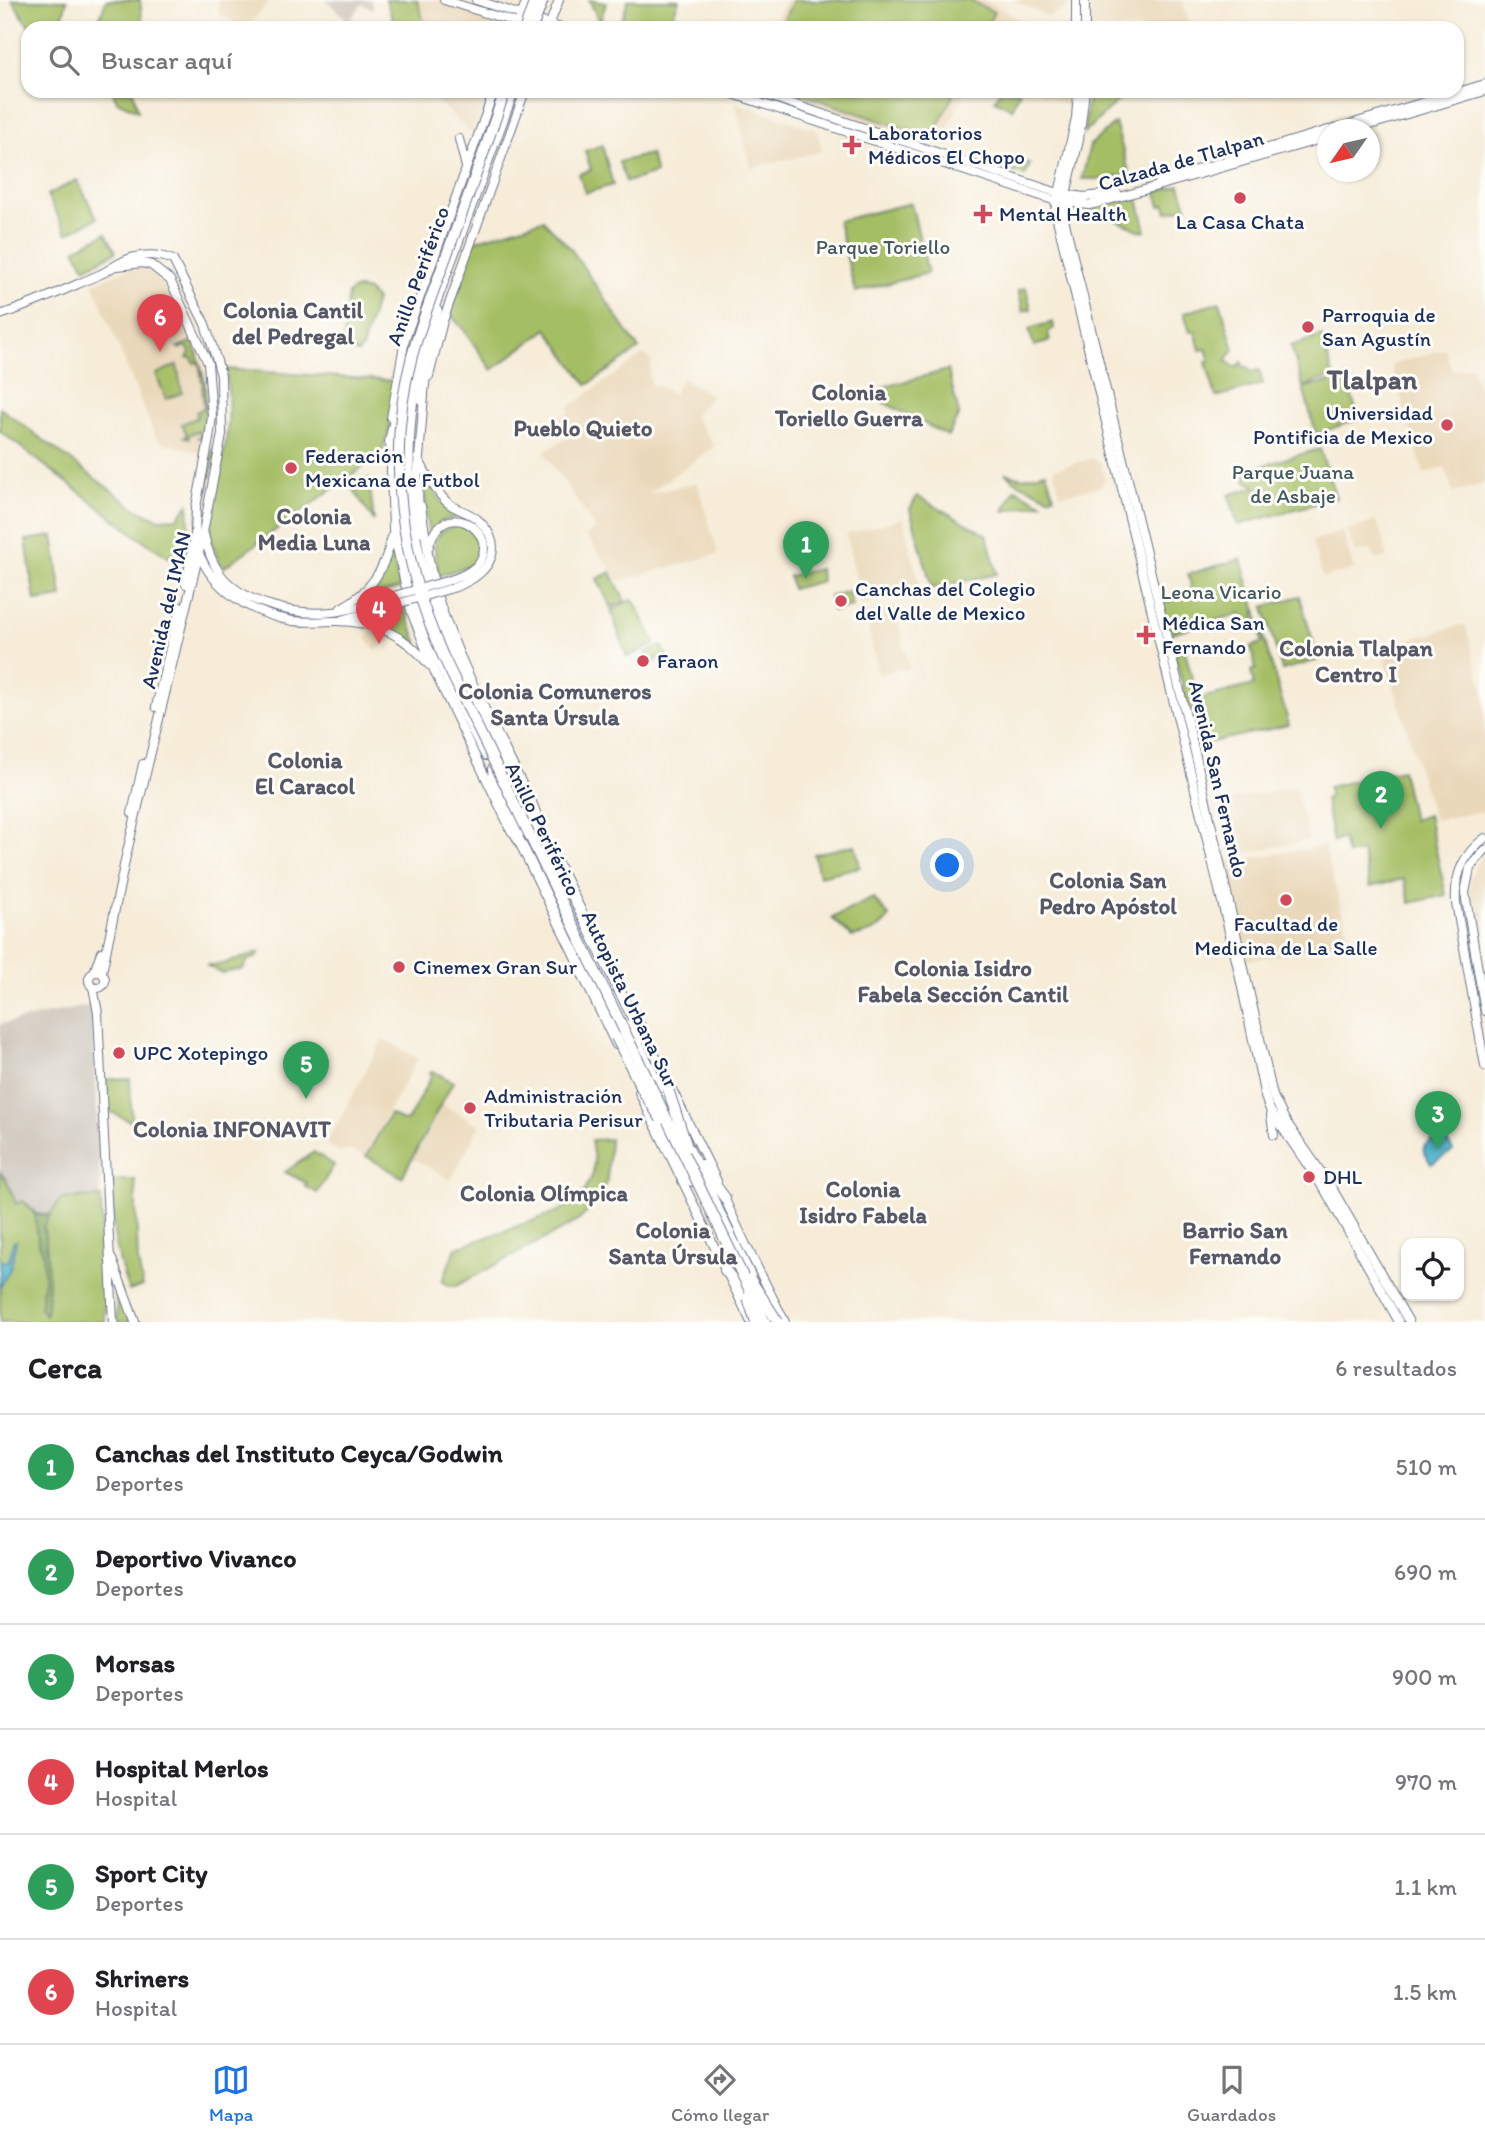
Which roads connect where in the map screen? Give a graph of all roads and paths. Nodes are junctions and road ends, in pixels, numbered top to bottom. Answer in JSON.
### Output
{"nodes":[{"id":1,"x":444,"y":0,"type":"edge"},
{"id":2,"x":476,"y":0,"type":"edge"},
{"id":3,"x":559,"y":0,"type":"edge"},
{"id":4,"x":1076,"y":0,"type":"edge"},
{"id":5,"x":1085,"y":0,"type":"edge"},
{"id":6,"x":538,"y":1,"type":"edge"},
{"id":7,"x":510,"y":21,"type":"edge"},
{"id":8,"x":516,"y":21,"type":"edge"},
{"id":9,"x":528,"y":21,"type":"edge"},
{"id":10,"x":551,"y":21,"type":"edge"},
{"id":11,"x":1076,"y":21,"type":"edge"},
{"id":12,"x":1085,"y":21,"type":"edge"},
{"id":13,"x":1485,"y":84,"type":"edge"},
{"id":14,"x":1464,"y":90,"type":"edge"},
{"id":15,"x":1485,"y":91,"type":"edge"},
{"id":16,"x":1464,"y":97,"type":"edge"},
{"id":17,"x":492,"y":98,"type":"edge"},
{"id":18,"x":505,"y":98,"type":"edge"},
{"id":19,"x":506,"y":98,"type":"edge"},
{"id":20,"x":523,"y":98,"type":"edge"},
{"id":21,"x":746,"y":98,"type":"edge"},
{"id":22,"x":774,"y":98,"type":"edge"},
{"id":23,"x":1077,"y":98,"type":"edge"},
{"id":24,"x":1084,"y":98,"type":"edge"},
{"id":25,"x":1438,"y":98,"type":"edge"},
{"id":26,"x":1461,"y":98,"type":"edge"},
{"id":27,"x":1366,"y":119,"type":"edge"},
{"id":28,"x":1380,"y":122,"type":"edge"},
{"id":29,"x":1317,"y":134,"type":"edge"},
{"id":30,"x":459,"y":139,"type":"dead end"},
{"id":31,"x":1317,"y":140,"type":"edge"},
{"id":32,"x":475,"y":171,"type":"junction"},
{"id":33,"x":1061,"y":198,"type":"junction"},
{"id":34,"x":118,"y":266,"type":"junction"},
{"id":35,"x":445,"y":278,"type":"junction"},
{"id":36,"x":0,"y":315,"type":"edge"},
{"id":37,"x":407,"y":364,"type":"junction"},
{"id":38,"x":422,"y":400,"type":"junction"},
{"id":39,"x":390,"y":442,"type":"junction"},
{"id":40,"x":418,"y":457,"type":"junction"},
{"id":41,"x":416,"y":479,"type":"joint"},
{"id":42,"x":391,"y":497,"type":"junction"},
{"id":43,"x":203,"y":528,"type":"junction"},
{"id":44,"x":393,"y":530,"type":"junction"},
{"id":45,"x":195,"y":535,"type":"junction"},
{"id":46,"x":199,"y":553,"type":"junction"},
{"id":47,"x":424,"y":559,"type":"junction"},
{"id":48,"x":406,"y":570,"type":"junction"},
{"id":49,"x":449,"y":584,"type":"junction"},
{"id":50,"x":391,"y":601,"type":"junction"},
{"id":51,"x":332,"y":612,"type":"junction"},
{"id":52,"x":339,"y":621,"type":"junction"},
{"id":53,"x":435,"y":673,"type":"junction"},
{"id":54,"x":493,"y":769,"type":"junction"},
{"id":55,"x":528,"y":795,"type":"joint"},
{"id":56,"x":509,"y":826,"type":"junction"},
{"id":57,"x":547,"y":838,"type":"junction"},
{"id":58,"x":1485,"y":838,"type":"edge"},
{"id":59,"x":525,"y":848,"type":"junction"},
{"id":60,"x":1485,"y":849,"type":"edge"},
{"id":61,"x":540,"y":883,"type":"junction"},
{"id":62,"x":576,"y":918,"type":"junction"},
{"id":63,"x":98,"y":972,"type":"junction"},
{"id":64,"x":1485,"y":1011,"type":"edge"},
{"id":65,"x":611,"y":1035,"type":"junction"},
{"id":66,"x":1485,"y":1066,"type":"edge"},
{"id":67,"x":639,"y":1075,"type":"junction"},
{"id":68,"x":1270,"y":1110,"type":"junction"},
{"id":69,"x":1274,"y":1135,"type":"dead end"},
{"id":70,"x":689,"y":1157,"type":"junction"},
{"id":71,"x":725,"y":1198,"type":"junction"},
{"id":72,"x":109,"y":1249,"type":"junction"},
{"id":73,"x":742,"y":1267,"type":"junction"},
{"id":74,"x":725,"y":1270,"type":"joint"},
{"id":75,"x":113,"y":1322,"type":"edge"},
{"id":76,"x":135,"y":1322,"type":"edge"},
{"id":77,"x":762,"y":1322,"type":"edge"},
{"id":78,"x":778,"y":1322,"type":"edge"},
{"id":79,"x":785,"y":1322,"type":"edge"},
{"id":80,"x":1399,"y":1322,"type":"edge"},
{"id":81,"x":1409,"y":1322,"type":"edge"}],
"edges":[{"from":1,"to":7,"type":"main road"},
{"from":2,"to":8,"type":"main road"},
{"from":3,"to":10,"type":"main road"},
{"from":4,"to":11,"type":"main road"},
{"from":5,"to":12,"type":"main road"},
{"from":6,"to":9,"type":"highway","bridge":true},
{"from":13,"to":14,"type":"main road","name":"Calzada de Tlalpan"},
{"from":15,"to":16,"type":"main road"},
{"from":17,"to":32,"type":"main road"},
{"from":18,"to":70,"type":"highway","name":"Autopista Urbana Sur","bridge":true},
{"from":19,"to":32,"type":"highway","name":"Anillo Periférico","bridge":true},
{"from":20,"to":38,"type":"main road"},
{"from":21,"to":33,"type":"main road","name":"Calzada de Tlalpan"},
{"from":22,"to":33,"type":"main road","name":"Calzada de Tlalpan"},
{"from":23,"to":33,"type":"main road","name":"Avenida San Fernando"},
{"from":24,"to":33,"type":"main road","name":"Avenida San Fernando"},
{"from":25,"to":27,"type":"main road","name":"Calzada de Tlalpan"},
{"from":26,"to":28,"type":"main road"},
{"from":29,"to":33,"type":"main road","name":"Calzada de Tlalpan"},
{"from":30,"to":32,"type":"main road"},
{"from":31,"to":33,"type":"main road","name":"Calzada de Tlalpan"},
{"from":32,"to":35,"type":"highway","name":"Anillo Periférico"},
{"from":32,"to":37,"type":"highway","name":"Anillo Periférico"},
{"from":32,"to":39,"type":"main road"},
{"from":33,"to":68,"type":"main road","name":"Avenida San Fernando"},
{"from":33,"to":81,"type":"main road","name":"Avenida San Fernando"},
{"from":34,"to":36,"type":"main road"},
{"from":34,"to":43,"type":"main road","name":"Avenida del IMAN"},
{"from":34,"to":45,"type":"main road","name":"Avenida del IMAN"},
{"from":35,"to":38,"type":"highway"},
{"from":35,"to":47,"type":"highway","name":"Anillo Periférico"},
{"from":37,"to":39,"type":"highway"},
{"from":37,"to":48,"type":"highway","name":"Anillo Periférico"},
{"from":38,"to":40,"type":"main road"},
{"from":39,"to":42,"type":"main road"},
{"from":40,"to":41,"type":"main road"},
{"from":40,"to":49,"type":"main road"},
{"from":41,"to":47,"type":"highway"},
{"from":42,"to":44,"type":"main road"},
{"from":42,"to":48,"type":"highway"},
{"from":43,"to":46,"type":"main road","name":"Avenida del IMAN"},
{"from":43,"to":51,"type":"main road"},
{"from":44,"to":51,"type":"main road"},
{"from":44,"to":53,"type":"main road"},
{"from":45,"to":46,"type":"main road"},
{"from":45,"to":63,"type":"main road","name":"Avenida del IMAN"},
{"from":46,"to":52,"type":"main road"},
{"from":46,"to":63,"type":"main road","name":"Avenida del IMAN"},
{"from":47,"to":49,"type":"main road"},
{"from":47,"to":55,"type":"main road"},
{"from":47,"to":62,"type":"highway","name":"Anillo Periférico"},
{"from":48,"to":54,"type":"highway","name":"Anillo Periférico"},
{"from":49,"to":50,"type":"main road","bridge":true},
{"from":50,"to":51,"type":"main road"},
{"from":50,"to":52,"type":"main road"},
{"from":52,"to":53,"type":"main road"},
{"from":53,"to":56,"type":"main road"},
{"from":54,"to":59,"type":"highway"},
{"from":54,"to":67,"type":"highway","name":"Anillo Periférico"},
{"from":55,"to":57,"type":"highway"},
{"from":56,"to":59,"type":"highway"},
{"from":56,"to":61,"type":"main road"},
{"from":57,"to":62,"type":"highway"},
{"from":57,"to":70,"type":"highway","bridge":true},
{"from":57,"to":71,"type":"main road"},
{"from":58,"to":66,"type":"main road"},
{"from":59,"to":61,"type":"highway"},
{"from":60,"to":64,"type":"main road"},
{"from":61,"to":65,"type":"main road"},
{"from":61,"to":70,"type":"highway","bridge":true},
{"from":62,"to":70,"type":"highway","name":"Anillo Periférico"},
{"from":63,"to":72,"type":"main road"},
{"from":65,"to":67,"type":"highway"},
{"from":65,"to":74,"type":"main road"},
{"from":67,"to":77,"type":"highway","name":"Anillo Periférico"},
{"from":68,"to":69,"type":"main road"},
{"from":68,"to":80,"type":"main road","name":"Avenida San Fernando"},
{"from":70,"to":71,"type":"highway"},
{"from":70,"to":73,"type":"highway","name":"Autopista Urbana Sur","bridge":true},
{"from":70,"to":77,"type":"highway","name":"Anillo Periférico"},
{"from":70,"to":77,"type":"highway","name":"Autopista Urbana Sur","bridge":true},
{"from":71,"to":79,"type":"main road"},
{"from":72,"to":75,"type":"main road"},
{"from":72,"to":76,"type":"main road"},
{"from":73,"to":77,"type":"highway","name":"Autopista Urbana Sur","bridge":true},
{"from":73,"to":78,"type":"highway","bridge":true},
{"from":74,"to":77,"type":"highway"}]}
